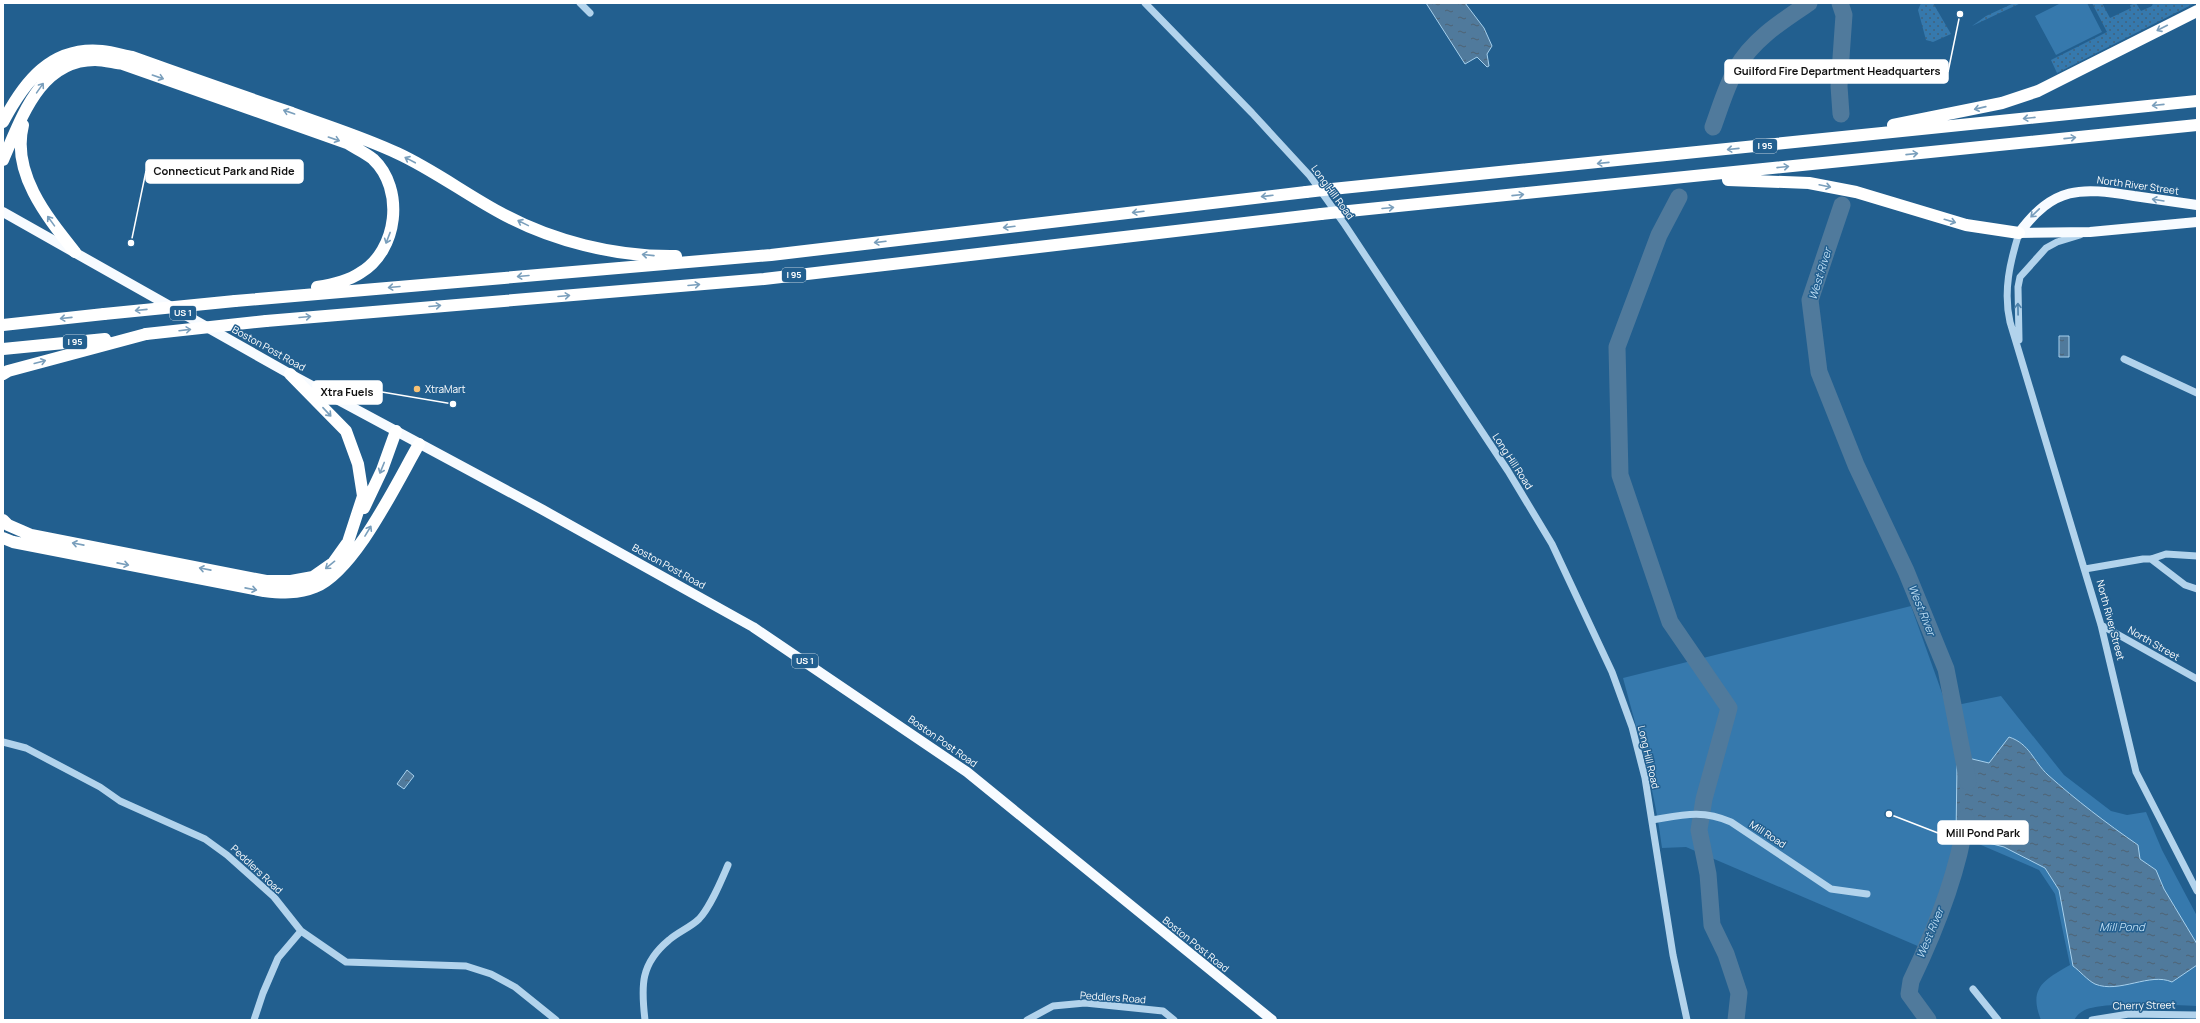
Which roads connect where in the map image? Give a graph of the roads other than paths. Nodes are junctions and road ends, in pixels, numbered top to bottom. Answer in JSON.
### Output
{"nodes":[{"id":1,"x":580,"y":3,"type":"edge"},
{"id":2,"x":1145,"y":3,"type":"edge"},
{"id":3,"x":2197,"y":11,"type":"edge"},
{"id":4,"x":590,"y":13,"type":"dead end"},
{"id":5,"x":2197,"y":101,"type":"edge"},
{"id":6,"x":27,"y":106,"type":"junction"},
{"id":7,"x":3,"y":122,"type":"edge"},
{"id":8,"x":2197,"y":125,"type":"edge"},
{"id":9,"x":1796,"y":142,"type":"junction"},
{"id":10,"x":3,"y":160,"type":"edge"},
{"id":11,"x":1633,"y":182,"type":"junction"},
{"id":12,"x":2197,"y":205,"type":"edge"},
{"id":13,"x":3,"y":212,"type":"edge"},
{"id":14,"x":2197,"y":222,"type":"edge"},
{"id":15,"x":2090,"y":232,"type":"junction"},
{"id":16,"x":2019,"y":233,"type":"junction"},
{"id":17,"x":75,"y":252,"type":"junction"},
{"id":18,"x":771,"y":255,"type":"junction"},
{"id":19,"x":235,"y":301,"type":"junction"},
{"id":20,"x":3,"y":325,"type":"edge"},
{"id":21,"x":146,"y":334,"type":"junction"},
{"id":22,"x":2019,"y":348,"type":"junction"},
{"id":23,"x":3,"y":349,"type":"edge"},
{"id":24,"x":2124,"y":359,"type":"dead end"},
{"id":25,"x":3,"y":374,"type":"edge"},
{"id":26,"x":290,"y":374,"type":"junction"},
{"id":27,"x":2197,"y":394,"type":"edge"},
{"id":28,"x":396,"y":431,"type":"junction"},
{"id":29,"x":419,"y":444,"type":"junction"},
{"id":30,"x":3,"y":520,"type":"edge"},
{"id":31,"x":3,"y":538,"type":"edge"},
{"id":32,"x":348,"y":542,"type":"junction"},
{"id":33,"x":2197,"y":556,"type":"edge"},
{"id":34,"x":2151,"y":559,"type":"junction"},
{"id":35,"x":2085,"y":569,"type":"junction"},
{"id":36,"x":2197,"y":588,"type":"edge"},
{"id":37,"x":2101,"y":625,"type":"junction"},
{"id":38,"x":2197,"y":679,"type":"edge"},
{"id":39,"x":3,"y":742,"type":"edge"},
{"id":40,"x":1652,"y":820,"type":"junction"},
{"id":41,"x":728,"y":865,"type":"dead end"},
{"id":42,"x":2197,"y":891,"type":"edge"},
{"id":43,"x":1867,"y":894,"type":"dead end"},
{"id":44,"x":301,"y":931,"type":"junction"},
{"id":45,"x":1973,"y":989,"type":"dead end"},
{"id":46,"x":2197,"y":1014,"type":"edge"},
{"id":47,"x":254,"y":1020,"type":"edge"},
{"id":48,"x":556,"y":1020,"type":"edge"},
{"id":49,"x":645,"y":1020,"type":"edge"},
{"id":50,"x":1027,"y":1020,"type":"edge"},
{"id":51,"x":1174,"y":1020,"type":"edge"},
{"id":52,"x":1272,"y":1020,"type":"edge"},
{"id":53,"x":1686,"y":1020,"type":"edge"},
{"id":54,"x":1998,"y":1020,"type":"edge"},
{"id":55,"x":2092,"y":1020,"type":"edge"}],
"edges":[{"from":1,"to":4,"type":"street"},
{"from":2,"to":40,"type":"street","name":"Long Hill Road"},
{"from":3,"to":9,"type":"highway","one_way":true},
{"from":5,"to":9,"type":"highway","number":"I 95","one_way":true},
{"from":6,"to":10,"type":"highway"},
{"from":17,"to":6,"type":"highway","one_way":true},
{"from":6,"to":19,"type":"highway","one_way":true},
{"from":18,"to":7,"type":"highway","one_way":true},
{"from":11,"to":8,"type":"highway","number":"I 95","one_way":true},
{"from":9,"to":18,"type":"highway","number":"I 95","one_way":true,"bridge":true},
{"from":11,"to":16,"type":"highway","one_way":true},
{"from":21,"to":11,"type":"highway","number":"I 95","one_way":true,"bridge":true},
{"from":12,"to":16,"type":"main road","name":"North River Street","one_way":true},
{"from":13,"to":17,"type":"main road","name":"Boston Post Road","number":"US 1"},
{"from":14,"to":15,"type":"main road","name":"North River Street"},
{"from":15,"to":16,"type":"main road","name":"North River Street"},
{"from":22,"to":15,"type":"street","name":"North River Street","one_way":true},
{"from":16,"to":22,"type":"street","name":"North River Street"},
{"from":17,"to":26,"type":"main road","name":"Boston Post Road","number":"US 1"},
{"from":18,"to":19,"type":"highway","number":"I 95","one_way":true},
{"from":19,"to":20,"type":"highway","number":"I 95","one_way":true,"bridge":true},
{"from":21,"to":23,"type":"highway","number":"I 95"},
{"from":25,"to":21,"type":"highway","one_way":true},
{"from":22,"to":35,"type":"street","name":"North River Street"},
{"from":24,"to":27,"type":"street"},
{"from":26,"to":28,"type":"main road","name":"Boston Post Road","number":"US 1"},
{"from":26,"to":32,"type":"highway","one_way":true},
{"from":28,"to":29,"type":"main road","name":"Boston Post Road","number":"US 1"},
{"from":28,"to":32,"type":"highway","one_way":true},
{"from":31,"to":29,"type":"highway","one_way":true},
{"from":29,"to":52,"type":"main road","name":"Boston Post Road","number":"US 1"},
{"from":32,"to":30,"type":"highway","one_way":true},
{"from":33,"to":34,"type":"street"},
{"from":34,"to":35,"type":"street"},
{"from":34,"to":36,"type":"street"},
{"from":35,"to":37,"type":"street","name":"North River Street"},
{"from":37,"to":38,"type":"street","name":"North Street"},
{"from":37,"to":42,"type":"street","name":"North River Street"},
{"from":39,"to":44,"type":"street","name":"Peddlers Road"},
{"from":40,"to":43,"type":"street","name":"Mill Road"},
{"from":40,"to":53,"type":"street","name":"Long Hill Road"},
{"from":41,"to":49,"type":"street"},
{"from":44,"to":47,"type":"street"},
{"from":44,"to":48,"type":"street","name":"Peddlers Road"},
{"from":45,"to":54,"type":"street"},
{"from":46,"to":55,"type":"street","name":"Cherry Street"},
{"from":50,"to":51,"type":"street","name":"Peddlers Road"}]}
